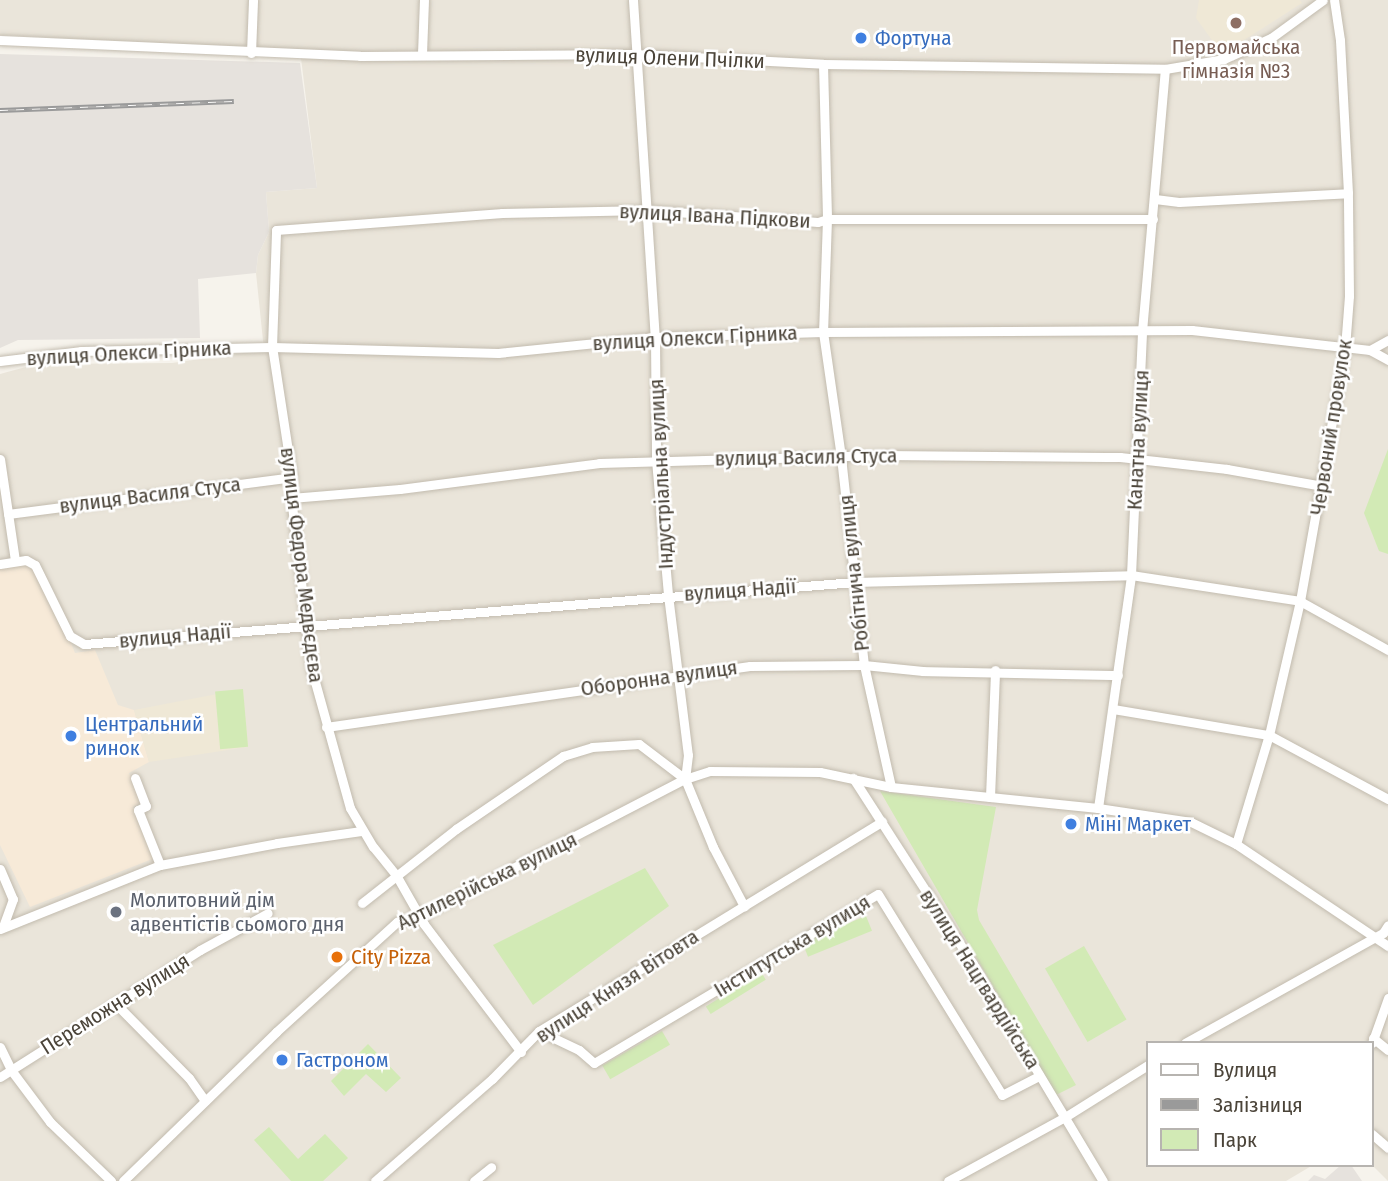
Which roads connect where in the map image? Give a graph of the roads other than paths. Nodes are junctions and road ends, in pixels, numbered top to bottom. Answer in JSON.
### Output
{"nodes":[{"id":1,"x":253,"y":0,"type":"edge"},
{"id":2,"x":424,"y":0,"type":"edge"},
{"id":3,"x":633,"y":0,"type":"edge"},
{"id":4,"x":1323,"y":0,"type":"edge"},
{"id":5,"x":1334,"y":0,"type":"edge"},
{"id":6,"x":0,"y":40,"type":"edge"},
{"id":7,"x":251,"y":53,"type":"junction"},
{"id":8,"x":422,"y":54,"type":"junction"},
{"id":9,"x":635,"y":54,"type":"junction"},
{"id":10,"x":823,"y":64,"type":"junction"},
{"id":11,"x":1166,"y":69,"type":"junction"},
{"id":12,"x":1348,"y":193,"type":"junction"},
{"id":13,"x":1155,"y":199,"type":"junction"},
{"id":14,"x":647,"y":210,"type":"junction"},
{"id":15,"x":827,"y":219,"type":"junction"},
{"id":16,"x":1153,"y":219,"type":"junction"},
{"id":17,"x":276,"y":230,"type":"joint"},
{"id":18,"x":1143,"y":331,"type":"junction"},
{"id":19,"x":823,"y":332,"type":"junction"},
{"id":20,"x":655,"y":337,"type":"junction"},
{"id":21,"x":1388,"y":340,"type":"edge"},
{"id":22,"x":272,"y":347,"type":"junction"},
{"id":23,"x":1345,"y":348,"type":"junction"},
{"id":24,"x":1370,"y":350,"type":"junction"},
{"id":25,"x":1388,"y":359,"type":"edge"},
{"id":26,"x":0,"y":361,"type":"edge"},
{"id":27,"x":841,"y":457,"type":"junction"},
{"id":28,"x":0,"y":459,"type":"edge"},
{"id":29,"x":1138,"y":459,"type":"junction"},
{"id":30,"x":656,"y":460,"type":"junction"},
{"id":31,"x":292,"y":477,"type":"junction"},
{"id":32,"x":1322,"y":486,"type":"junction"},
{"id":33,"x":291,"y":498,"type":"junction"},
{"id":34,"x":8,"y":513,"type":"junction"},
{"id":35,"x":15,"y":561,"type":"junction"},
{"id":36,"x":0,"y":564,"type":"edge"},
{"id":37,"x":1131,"y":575,"type":"junction"},
{"id":38,"x":854,"y":582,"type":"junction"},
{"id":39,"x":668,"y":595,"type":"junction"},
{"id":40,"x":1300,"y":601,"type":"junction"},
{"id":41,"x":308,"y":624,"type":"junction"},
{"id":42,"x":1388,"y":649,"type":"edge"},
{"id":43,"x":864,"y":665,"type":"junction"},
{"id":44,"x":995,"y":670,"type":"junction"},
{"id":45,"x":680,"y":675,"type":"junction"},
{"id":46,"x":1118,"y":675,"type":"junction"},
{"id":47,"x":1113,"y":709,"type":"junction"},
{"id":48,"x":326,"y":727,"type":"junction"},
{"id":49,"x":1269,"y":735,"type":"junction"},
{"id":50,"x":135,"y":778,"type":"dead end"},
{"id":51,"x":853,"y":778,"type":"junction"},
{"id":52,"x":685,"y":779,"type":"junction"},
{"id":53,"x":891,"y":787,"type":"junction"},
{"id":54,"x":990,"y":797,"type":"junction"},
{"id":55,"x":1388,"y":799,"type":"edge"},
{"id":56,"x":1098,"y":808,"type":"junction"},
{"id":57,"x":882,"y":822,"type":"junction"},
{"id":58,"x":362,"y":831,"type":"junction"},
{"id":59,"x":1236,"y":844,"type":"junction"},
{"id":60,"x":160,"y":865,"type":"junction"},
{"id":61,"x":0,"y":869,"type":"edge"},
{"id":62,"x":396,"y":875,"type":"junction"},
{"id":63,"x":362,"y":903,"type":"dead end"},
{"id":64,"x":744,"y":906,"type":"junction"},
{"id":65,"x":268,"y":913,"type":"dead end"},
{"id":66,"x":418,"y":916,"type":"junction"},
{"id":67,"x":1388,"y":925,"type":"edge"},
{"id":68,"x":1,"y":927,"type":"edge"},
{"id":69,"x":1375,"y":937,"type":"junction"},
{"id":70,"x":1388,"y":946,"type":"edge"},
{"id":71,"x":1388,"y":998,"type":"edge"},
{"id":72,"x":116,"y":1004,"type":"junction"},
{"id":73,"x":540,"y":1031,"type":"junction"},
{"id":74,"x":1372,"y":1040,"type":"edge"},
{"id":75,"x":1189,"y":1041,"type":"edge"},
{"id":76,"x":0,"y":1047,"type":"edge"},
{"id":77,"x":521,"y":1052,"type":"junction"},
{"id":78,"x":1146,"y":1066,"type":"edge"},
{"id":79,"x":11,"y":1070,"type":"junction"},
{"id":80,"x":1039,"y":1076,"type":"junction"},
{"id":81,"x":0,"y":1077,"type":"edge"},
{"id":82,"x":205,"y":1101,"type":"junction"},
{"id":83,"x":1065,"y":1117,"type":"junction"},
{"id":84,"x":1374,"y":1136,"type":"edge"},
{"id":85,"x":1388,"y":1149,"type":"edge"},
{"id":86,"x":491,"y":1167,"type":"dead end"},
{"id":87,"x":111,"y":1181,"type":"edge"},
{"id":88,"x":123,"y":1181,"type":"edge"},
{"id":89,"x":376,"y":1181,"type":"edge"},
{"id":90,"x":474,"y":1181,"type":"edge"},
{"id":91,"x":948,"y":1181,"type":"edge"},
{"id":92,"x":1103,"y":1181,"type":"edge"}],
"edges":[{"from":1,"to":7,"type":"street"},
{"from":2,"to":8,"type":"street"},
{"from":3,"to":9,"type":"street","name":"Індустріальна вулиця"},
{"from":4,"to":11,"type":"street","name":"вулиця Олени Пчілки"},
{"from":5,"to":12,"type":"street","name":"Червоний провулок"},
{"from":6,"to":7,"type":"street","name":"вулиця Олени Пчілки"},
{"from":7,"to":8,"type":"street","name":"вулиця Олени Пчілки"},
{"from":8,"to":9,"type":"street","name":"вулиця Олени Пчілки"},
{"from":9,"to":10,"type":"street","name":"вулиця Олени Пчілки"},
{"from":9,"to":14,"type":"street","name":"Індустріальна вулиця"},
{"from":10,"to":11,"type":"street","name":"вулиця Олени Пчілки"},
{"from":10,"to":15,"type":"street","name":"Робітнича вулиця"},
{"from":11,"to":13,"type":"street","name":"Канатна вулиця"},
{"from":12,"to":13,"type":"street"},
{"from":12,"to":23,"type":"street","name":"Червоний провулок"},
{"from":13,"to":16,"type":"street","name":"Канатна вулиця"},
{"from":14,"to":15,"type":"street","name":"вулиця Івана Підкови"},
{"from":14,"to":17,"type":"street","name":"вулиця Івана Підкови"},
{"from":14,"to":20,"type":"street","name":"Індустріальна вулиця"},
{"from":15,"to":16,"type":"street","name":"вулиця Івана Підкови"},
{"from":15,"to":19,"type":"street","name":"Робітнича вулиця"},
{"from":16,"to":18,"type":"street","name":"Канатна вулиця"},
{"from":17,"to":22,"type":"street","name":"вулиця Федора Медвєдєва"},
{"from":18,"to":19,"type":"street","name":"вулиця Олекси Гірника"},
{"from":18,"to":23,"type":"street","name":"вулиця Олекси Гірника"},
{"from":18,"to":29,"type":"street","name":"Канатна вулиця"},
{"from":19,"to":20,"type":"street","name":"вулиця Олекси Гірника"},
{"from":19,"to":27,"type":"street","name":"Робітнича вулиця"},
{"from":20,"to":22,"type":"street","name":"вулиця Олекси Гірника"},
{"from":20,"to":30,"type":"street","name":"Індустріальна вулиця"},
{"from":21,"to":24,"type":"street"},
{"from":22,"to":26,"type":"street","name":"вулиця Олекси Гірника"},
{"from":22,"to":31,"type":"street","name":"вулиця Федора Медвєдєва"},
{"from":23,"to":24,"type":"street","name":"вулиця Олекси Гірника"},
{"from":23,"to":32,"type":"street","name":"Червоний провулок"},
{"from":24,"to":25,"type":"street","name":"вулиця Олекси Гірника"},
{"from":27,"to":29,"type":"street","name":"вулиця Василя Стуса"},
{"from":27,"to":30,"type":"street","name":"вулиця Василя Стуса"},
{"from":27,"to":38,"type":"street","name":"Робітнича вулиця"},
{"from":28,"to":34,"type":"street"},
{"from":29,"to":32,"type":"street","name":"вулиця Василя Стуса"},
{"from":29,"to":37,"type":"street","name":"Канатна вулиця"},
{"from":30,"to":33,"type":"street","name":"вулиця Василя Стуса"},
{"from":30,"to":39,"type":"street","name":"Індустріальна вулиця"},
{"from":31,"to":33,"type":"street","name":"вулиця Федора Медвєдєва"},
{"from":31,"to":34,"type":"street","name":"вулиця Василя Стуса"},
{"from":32,"to":40,"type":"street","name":"Червоний провулок"},
{"from":33,"to":41,"type":"street","name":"вулиця Федора Медвєдєва"},
{"from":34,"to":35,"type":"street"},
{"from":35,"to":36,"type":"street"},
{"from":35,"to":41,"type":"street","name":"вулиця Надії"},
{"from":37,"to":38,"type":"street","name":"вулиця Надії"},
{"from":37,"to":40,"type":"street","name":"вулиця Надії"},
{"from":37,"to":46,"type":"street","name":"Канатна вулиця"},
{"from":38,"to":39,"type":"street","name":"вулиця Надії"},
{"from":38,"to":43,"type":"street","name":"Робітнича вулиця"},
{"from":39,"to":41,"type":"street","name":"вулиця Надії"},
{"from":39,"to":45,"type":"street","name":"Індустріальна вулиця"},
{"from":40,"to":42,"type":"street","name":"вулиця Надії"},
{"from":40,"to":49,"type":"street","name":"Червоний провулок"},
{"from":41,"to":48,"type":"street","name":"вулиця Федора Медвєдєва"},
{"from":43,"to":44,"type":"street","name":"Оборонна вулиця"},
{"from":43,"to":45,"type":"street","name":"Оборонна вулиця"},
{"from":43,"to":53,"type":"street","name":"Робітнича вулиця"},
{"from":44,"to":46,"type":"street","name":"Оборонна вулиця"},
{"from":44,"to":54,"type":"street"},
{"from":45,"to":48,"type":"street","name":"Оборонна вулиця"},
{"from":45,"to":52,"type":"street","name":"Індустріальна вулиця"},
{"from":46,"to":47,"type":"street","name":"Канатна вулиця"},
{"from":47,"to":49,"type":"street"},
{"from":47,"to":56,"type":"street","name":"Канатна вулиця"},
{"from":48,"to":58,"type":"street","name":"вулиця Федора Медвєдєва"},
{"from":49,"to":55,"type":"street"},
{"from":49,"to":59,"type":"street","name":"Червоний провулок"},
{"from":50,"to":60,"type":"street"},
{"from":51,"to":52,"type":"street","name":"Артилерійська вулиця"},
{"from":51,"to":53,"type":"street","name":"Артилерійська вулиця"},
{"from":51,"to":57,"type":"street","name":"вулиця Нацгвардійська"},
{"from":52,"to":62,"type":"street"},
{"from":52,"to":64,"type":"street"},
{"from":52,"to":66,"type":"street","name":"Артилерійська вулиця"},
{"from":53,"to":54,"type":"street","name":"Артилерійська вулиця"},
{"from":54,"to":56,"type":"street","name":"Артилерійська вулиця"},
{"from":56,"to":59,"type":"street","name":"Артилерійська вулиця"},
{"from":57,"to":64,"type":"street","name":"вулиця Князя Вітовта"},
{"from":57,"to":80,"type":"street","name":"вулиця Нацгвардійська"},
{"from":58,"to":60,"type":"street"},
{"from":58,"to":62,"type":"street","name":"вулиця Федора Медвєдєва"},
{"from":59,"to":69,"type":"street","name":"Артилерійська вулиця"},
{"from":60,"to":68,"type":"street"},
{"from":61,"to":68,"type":"street"},
{"from":62,"to":63,"type":"street"},
{"from":62,"to":66,"type":"street","name":"вулиця Федора Медвєдєва"},
{"from":64,"to":73,"type":"street","name":"вулиця Князя Вітовта"},
{"from":65,"to":72,"type":"street","name":"Переможна вулиця"},
{"from":66,"to":77,"type":"street","name":"вулиця Федора Медвєдєва"},
{"from":66,"to":82,"type":"street","name":"Артилерійська вулиця"},
{"from":67,"to":69,"type":"street"},
{"from":69,"to":70,"type":"street","name":"Артилерійська вулиця"},
{"from":69,"to":75,"type":"street"},
{"from":71,"to":74,"type":"street"},
{"from":72,"to":79,"type":"street","name":"Переможна вулиця"},
{"from":72,"to":82,"type":"street"},
{"from":73,"to":77,"type":"street","name":"вулиця Князя Вітовта"},
{"from":73,"to":80,"type":"street","name":"Інститутська вулиця"},
{"from":76,"to":79,"type":"street"},
{"from":77,"to":89,"type":"street","name":"вулиця Князя Вітовта"},
{"from":78,"to":83,"type":"street"},
{"from":79,"to":81,"type":"street","name":"Переможна вулиця"},
{"from":79,"to":87,"type":"street"},
{"from":80,"to":83,"type":"street","name":"вулиця Нацгвардійська"},
{"from":82,"to":88,"type":"street","name":"Артилерійська вулиця"},
{"from":83,"to":91,"type":"street"},
{"from":83,"to":92,"type":"street","name":"вулиця Нацгвардійська"},
{"from":84,"to":85,"type":"street"},
{"from":86,"to":90,"type":"street"}]}
